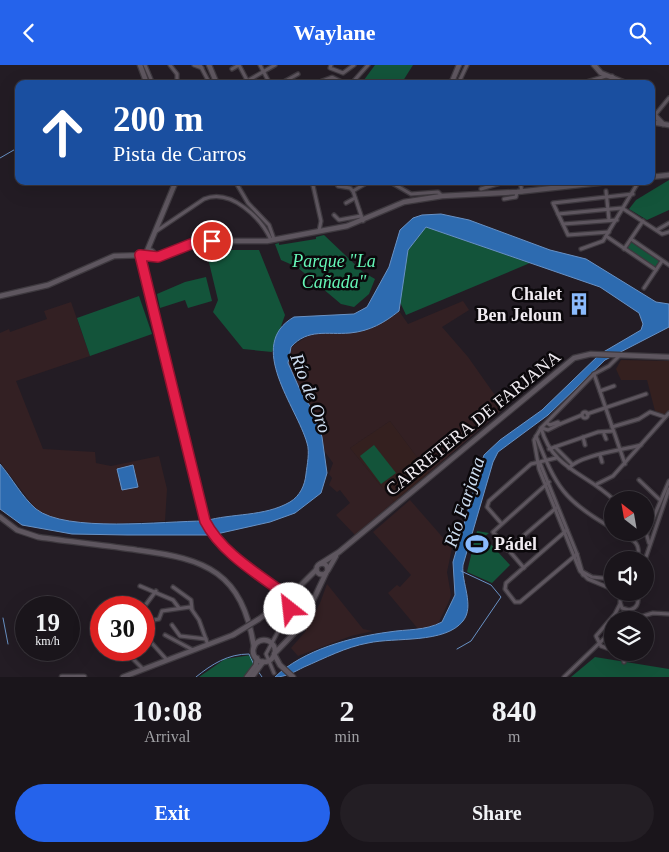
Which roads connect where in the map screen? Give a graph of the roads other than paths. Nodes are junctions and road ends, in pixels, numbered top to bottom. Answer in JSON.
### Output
{"nodes":[{"id":1,"x":140,"y":65,"type":"edge"},
{"id":2,"x":145,"y":65,"type":"edge"},
{"id":3,"x":170,"y":65,"type":"edge"},
{"id":4,"x":194,"y":65,"type":"edge"},
{"id":5,"x":209,"y":65,"type":"edge"},
{"id":6,"x":239,"y":65,"type":"edge"},
{"id":7,"x":260,"y":65,"type":"edge"},
{"id":8,"x":275,"y":65,"type":"edge"},
{"id":9,"x":354,"y":65,"type":"edge"},
{"id":10,"x":368,"y":65,"type":"edge"},
{"id":11,"x":459,"y":65,"type":"edge"},
{"id":12,"x":467,"y":65,"type":"edge"},
{"id":13,"x":331,"y":66,"type":"edge"},
{"id":14,"x":595,"y":66,"type":"edge"},
{"id":15,"x":201,"y":67,"type":"edge"},
{"id":16,"x":232,"y":69,"type":"dead end"},
{"id":17,"x":264,"y":72,"type":"junction"},
{"id":18,"x":343,"y":73,"type":"junction"},
{"id":19,"x":298,"y":74,"type":"dead end"},
{"id":20,"x":610,"y":76,"type":"junction"},
{"id":21,"x":340,"y":77,"type":"dead end"},
{"id":22,"x":146,"y":80,"type":"edge"},
{"id":23,"x":152,"y":80,"type":"edge"},
{"id":24,"x":177,"y":80,"type":"edge"},
{"id":25,"x":208,"y":80,"type":"edge"},
{"id":26,"x":215,"y":80,"type":"edge"},
{"id":27,"x":247,"y":80,"type":"edge"},
{"id":28,"x":251,"y":80,"type":"edge"},
{"id":29,"x":268,"y":80,"type":"edge"},
{"id":30,"x":287,"y":80,"type":"edge"},
{"id":31,"x":355,"y":80,"type":"edge"},
{"id":32,"x":453,"y":80,"type":"edge"},
{"id":33,"x":460,"y":80,"type":"edge"},
{"id":34,"x":595,"y":80,"type":"edge"},
{"id":35,"x":614,"y":80,"type":"edge"},
{"id":36,"x":619,"y":80,"type":"edge"},
{"id":37,"x":669,"y":98,"type":"edge"},
{"id":38,"x":656,"y":116,"type":"joint"},
{"id":39,"x":655,"y":122,"type":"edge"},
{"id":40,"x":663,"y":124,"type":"junction"},
{"id":41,"x":669,"y":125,"type":"edge"},
{"id":42,"x":669,"y":175,"type":"edge"},
{"id":43,"x":655,"y":177,"type":"edge"},
{"id":44,"x":174,"y":185,"type":"edge"},
{"id":45,"x":237,"y":185,"type":"edge"},
{"id":46,"x":313,"y":185,"type":"edge"},
{"id":47,"x":337,"y":185,"type":"edge"},
{"id":48,"x":363,"y":185,"type":"edge"},
{"id":49,"x":395,"y":185,"type":"edge"},
{"id":50,"x":494,"y":185,"type":"edge"},
{"id":51,"x":520,"y":185,"type":"edge"},
{"id":52,"x":581,"y":185,"type":"edge"},
{"id":53,"x":637,"y":185,"type":"edge"},
{"id":54,"x":480,"y":189,"type":"dead end"},
{"id":55,"x":353,"y":191,"type":"junction"},
{"id":56,"x":606,"y":191,"type":"dead end"},
{"id":57,"x":520,"y":192,"type":"junction"},
{"id":58,"x":633,"y":195,"type":"junction"},
{"id":59,"x":442,"y":196,"type":"junction"},
{"id":60,"x":607,"y":197,"type":"junction"},
{"id":61,"x":355,"y":198,"type":"junction"},
{"id":62,"x":504,"y":199,"type":"dead end"},
{"id":63,"x":346,"y":203,"type":"dead end"},
{"id":64,"x":608,"y":209,"type":"junction"},
{"id":65,"x":624,"y":209,"type":"junction"},
{"id":66,"x":259,"y":214,"type":"junction"},
{"id":67,"x":558,"y":214,"type":"junction"},
{"id":68,"x":334,"y":215,"type":"dead end"},
{"id":69,"x":362,"y":218,"type":"junction"},
{"id":70,"x":609,"y":220,"type":"junction"},
{"id":71,"x":617,"y":220,"type":"junction"},
{"id":72,"x":321,"y":221,"type":"junction"},
{"id":73,"x":643,"y":221,"type":"junction"},
{"id":74,"x":669,"y":223,"type":"edge"},
{"id":75,"x":563,"y":224,"type":"junction"},
{"id":76,"x":264,"y":227,"type":"junction"},
{"id":77,"x":329,"y":229,"type":"junction"},
{"id":78,"x":656,"y":230,"type":"junction"},
{"id":79,"x":319,"y":231,"type":"junction"},
{"id":80,"x":609,"y":232,"type":"junction"},
{"id":81,"x":669,"y":232,"type":"edge"},
{"id":82,"x":154,"y":234,"type":"junction"},
{"id":83,"x":606,"y":236,"type":"junction"},
{"id":84,"x":631,"y":239,"type":"junction"},
{"id":85,"x":272,"y":240,"type":"junction"},
{"id":86,"x":581,"y":249,"type":"dead end"},
{"id":87,"x":624,"y":249,"type":"junction"},
{"id":88,"x":150,"y":253,"type":"junction"},
{"id":89,"x":140,"y":255,"type":"junction"},
{"id":90,"x":662,"y":261,"type":"junction"},
{"id":91,"x":669,"y":261,"type":"edge"},
{"id":92,"x":669,"y":265,"type":"edge"},
{"id":93,"x":656,"y":270,"type":"junction"},
{"id":94,"x":644,"y":288,"type":"dead end"},
{"id":95,"x":0,"y":296,"type":"edge"},
{"id":96,"x":618,"y":355,"type":"junction"},
{"id":97,"x":669,"y":357,"type":"edge"},
{"id":98,"x":594,"y":374,"type":"junction"},
{"id":99,"x":614,"y":386,"type":"dead end"},
{"id":100,"x":600,"y":391,"type":"junction"},
{"id":101,"x":646,"y":394,"type":"dead end"},
{"id":102,"x":606,"y":408,"type":"junction"},
{"id":103,"x":669,"y":413,"type":"edge"},
{"id":104,"x":665,"y":417,"type":"junction"},
{"id":105,"x":546,"y":423,"type":"junction"},
{"id":106,"x":560,"y":424,"type":"junction"},
{"id":107,"x":541,"y":428,"type":"junction"},
{"id":108,"x":612,"y":429,"type":"junction"},
{"id":109,"x":604,"y":433,"type":"junction"},
{"id":110,"x":536,"y":436,"type":"junction"},
{"id":111,"x":583,"y":437,"type":"junction"},
{"id":112,"x":606,"y":439,"type":"dead end"},
{"id":113,"x":585,"y":445,"type":"dead end"},
{"id":114,"x":642,"y":445,"type":"junction"},
{"id":115,"x":555,"y":447,"type":"junction"},
{"id":116,"x":549,"y":449,"type":"junction"},
{"id":117,"x":620,"y":451,"type":"junction"},
{"id":118,"x":600,"y":455,"type":"junction"},
{"id":119,"x":556,"y":458,"type":"junction"},
{"id":120,"x":547,"y":461,"type":"junction"},
{"id":121,"x":539,"y":462,"type":"junction"},
{"id":122,"x":602,"y":462,"type":"dead end"},
{"id":123,"x":572,"y":464,"type":"junction"},
{"id":124,"x":624,"y":464,"type":"junction"},
{"id":125,"x":569,"y":468,"type":"junction"},
{"id":126,"x":638,"y":480,"type":"dead end"},
{"id":127,"x":669,"y":481,"type":"edge"},
{"id":128,"x":547,"y":483,"type":"junction"},
{"id":129,"x":596,"y":484,"type":"junction"},
{"id":130,"x":669,"y":489,"type":"edge"},
{"id":131,"x":562,"y":491,"type":"junction"},
{"id":132,"x":604,"y":491,"type":"edge"},
{"id":133,"x":554,"y":494,"type":"junction"},
{"id":134,"x":660,"y":500,"type":"junction"},
{"id":135,"x":556,"y":507,"type":"junction"},
{"id":136,"x":654,"y":513,"type":"edge"},
{"id":137,"x":0,"y":517,"type":"edge"},
{"id":138,"x":501,"y":523,"type":"junction"},
{"id":139,"x":604,"y":523,"type":"edge"},
{"id":140,"x":566,"y":531,"type":"junction"},
{"id":141,"x":654,"y":531,"type":"edge"},
{"id":142,"x":648,"y":541,"type":"edge"},
{"id":143,"x":651,"y":541,"type":"edge"},
{"id":144,"x":649,"y":547,"type":"junction"},
{"id":145,"x":508,"y":550,"type":"junction"},
{"id":146,"x":648,"y":551,"type":"edge"},
{"id":147,"x":339,"y":552,"type":"junction"},
{"id":148,"x":575,"y":555,"type":"junction"},
{"id":149,"x":320,"y":564,"type":"junction"},
{"id":150,"x":524,"y":568,"type":"junction"},
{"id":151,"x":327,"y":571,"type":"junction"},
{"id":152,"x":318,"y":572,"type":"junction"},
{"id":153,"x":583,"y":573,"type":"junction"},
{"id":154,"x":604,"y":578,"type":"edge"},
{"id":155,"x":140,"y":586,"type":"dead end"},
{"id":156,"x":604,"y":586,"type":"edge"},
{"id":157,"x":173,"y":587,"type":"dead end"},
{"id":158,"x":320,"y":588,"type":"junction"},
{"id":159,"x":156,"y":591,"type":"junction"},
{"id":160,"x":152,"y":596,"type":"edge"},
{"id":161,"x":289,"y":597,"type":"junction"},
{"id":162,"x":637,"y":601,"type":"edge"},
{"id":163,"x":620,"y":604,"type":"joint"},
{"id":164,"x":179,"y":608,"type":"junction"},
{"id":165,"x":192,"y":609,"type":"junction"},
{"id":166,"x":626,"y":609,"type":"junction"},
{"id":167,"x":616,"y":611,"type":"edge"},
{"id":168,"x":622,"y":611,"type":"edge"},
{"id":169,"x":654,"y":613,"type":"edge"},
{"id":170,"x":669,"y":613,"type":"edge"},
{"id":171,"x":155,"y":620,"type":"edge"},
{"id":172,"x":172,"y":625,"type":"dead end"},
{"id":173,"x":604,"y":626,"type":"edge"},
{"id":174,"x":165,"y":635,"type":"dead end"},
{"id":175,"x":252,"y":635,"type":"junction"},
{"id":176,"x":604,"y":638,"type":"edge"},
{"id":177,"x":206,"y":639,"type":"junction"},
{"id":178,"x":261,"y":641,"type":"junction"},
{"id":179,"x":598,"y":643,"type":"junction"},
{"id":180,"x":272,"y":644,"type":"junction"},
{"id":181,"x":208,"y":645,"type":"junction"},
{"id":182,"x":284,"y":646,"type":"junction"},
{"id":183,"x":604,"y":646,"type":"edge"},
{"id":184,"x":254,"y":647,"type":"junction"},
{"id":185,"x":155,"y":648,"type":"edge"},
{"id":186,"x":193,"y":651,"type":"junction"},
{"id":187,"x":274,"y":654,"type":"junction"},
{"id":188,"x":257,"y":658,"type":"junction"},
{"id":189,"x":135,"y":661,"type":"edge"},
{"id":190,"x":167,"y":661,"type":"junction"},
{"id":191,"x":266,"y":661,"type":"junction"},
{"id":192,"x":280,"y":665,"type":"junction"},
{"id":193,"x":256,"y":668,"type":"junction"},
{"id":194,"x":144,"y":670,"type":"junction"},
{"id":195,"x":274,"y":673,"type":"dead end"},
{"id":196,"x":62,"y":677,"type":"edge"},
{"id":197,"x":84,"y":677,"type":"edge"},
{"id":198,"x":123,"y":677,"type":"edge"},
{"id":199,"x":247,"y":677,"type":"edge"},
{"id":200,"x":252,"y":677,"type":"edge"},
{"id":201,"x":292,"y":677,"type":"edge"},
{"id":202,"x":564,"y":677,"type":"edge"}],
"edges":[{"from":1,"to":22,"type":"street"},
{"from":2,"to":23,"type":"street"},
{"from":3,"to":24,"type":"street"},
{"from":4,"to":15,"type":"street"},
{"from":5,"to":26,"type":"street"},
{"from":6,"to":16,"type":"street"},
{"from":6,"to":27,"type":"street"},
{"from":7,"to":17,"type":"street"},
{"from":8,"to":17,"type":"street"},
{"from":9,"to":18,"type":"street"},
{"from":10,"to":31,"type":"street"},
{"from":11,"to":32,"type":"street"},
{"from":12,"to":33,"type":"street"},
{"from":13,"to":18,"type":"street"},
{"from":14,"to":20,"type":"street"},
{"from":15,"to":25,"type":"street"},
{"from":17,"to":28,"type":"street"},
{"from":17,"to":29,"type":"street"},
{"from":18,"to":21,"type":"street"},
{"from":19,"to":30,"type":"street"},
{"from":20,"to":34,"type":"street"},
{"from":20,"to":35,"type":"street"},
{"from":20,"to":36,"type":"street"},
{"from":37,"to":38,"type":"street"},
{"from":38,"to":40,"type":"street"},
{"from":39,"to":40,"type":"street"},
{"from":40,"to":41,"type":"street"},
{"from":42,"to":43,"type":"street"},
{"from":44,"to":82,"type":"street"},
{"from":45,"to":66,"type":"street"},
{"from":46,"to":72,"type":"street"},
{"from":47,"to":55,"type":"street"},
{"from":48,"to":55,"type":"street"},
{"from":49,"to":59,"type":"street"},
{"from":50,"to":54,"type":"street"},
{"from":51,"to":57,"type":"street"},
{"from":52,"to":57,"type":"street"},
{"from":53,"to":58,"type":"street"},
{"from":55,"to":61,"type":"street"},
{"from":56,"to":60,"type":"street"},
{"from":57,"to":59,"type":"street"},
{"from":57,"to":62,"type":"street"},
{"from":58,"to":60,"type":"street"},
{"from":58,"to":65,"type":"street"},
{"from":59,"to":69,"type":"street"},
{"from":60,"to":64,"type":"street"},
{"from":60,"to":67,"type":"street"},
{"from":61,"to":63,"type":"street"},
{"from":61,"to":69,"type":"street"},
{"from":64,"to":65,"type":"street"},
{"from":64,"to":67,"type":"street"},
{"from":64,"to":70,"type":"street"},
{"from":65,"to":71,"type":"street"},
{"from":65,"to":73,"type":"street"},
{"from":66,"to":76,"type":"street"},
{"from":66,"to":85,"type":"street"},
{"from":67,"to":75,"type":"street"},
{"from":68,"to":69,"type":"street"},
{"from":69,"to":77,"type":"street"},
{"from":70,"to":71,"type":"street"},
{"from":70,"to":75,"type":"street"},
{"from":71,"to":80,"type":"street"},
{"from":72,"to":77,"type":"street"},
{"from":72,"to":79,"type":"street"},
{"from":73,"to":78,"type":"street"},
{"from":73,"to":84,"type":"street"},
{"from":74,"to":78,"type":"street"},
{"from":75,"to":80,"type":"street"},
{"from":76,"to":82,"type":"street"},
{"from":76,"to":85,"type":"street"},
{"from":77,"to":79,"type":"street"},
{"from":78,"to":81,"type":"street"},
{"from":79,"to":85,"type":"street"},
{"from":80,"to":83,"type":"street"},
{"from":82,"to":88,"type":"street"},
{"from":83,"to":86,"type":"street"},
{"from":83,"to":87,"type":"street"},
{"from":84,"to":87,"type":"street"},
{"from":84,"to":90,"type":"street"},
{"from":85,"to":88,"type":"street"},
{"from":87,"to":93,"type":"street"},
{"from":88,"to":89,"type":"street"},
{"from":89,"to":95,"type":"street"},
{"from":89,"to":161,"type":"street"},
{"from":90,"to":91,"type":"street"},
{"from":90,"to":92,"type":"street"},
{"from":90,"to":93,"type":"street"},
{"from":93,"to":94,"type":"street"},
{"from":96,"to":97,"type":"street","name":"CARRETERA DE FARJANA"},
{"from":96,"to":98,"type":"street"},
{"from":96,"to":147,"type":"street","name":"CARRETERA DE FARJANA"},
{"from":98,"to":100,"type":"street"},
{"from":98,"to":105,"type":"street"},
{"from":99,"to":100,"type":"street"},
{"from":100,"to":102,"type":"street"},
{"from":101,"to":102,"type":"street"},
{"from":102,"to":106,"type":"street"},
{"from":102,"to":108,"type":"street"},
{"from":103,"to":104,"type":"street"},
{"from":104,"to":108,"type":"street"},
{"from":104,"to":114,"type":"street"},
{"from":105,"to":106,"type":"street"},
{"from":105,"to":107,"type":"street"},
{"from":106,"to":107,"type":"street"},
{"from":107,"to":110,"type":"street"},
{"from":107,"to":116,"type":"street"},
{"from":108,"to":109,"type":"street"},
{"from":108,"to":117,"type":"street"},
{"from":109,"to":111,"type":"street"},
{"from":109,"to":112,"type":"street"},
{"from":110,"to":120,"type":"street"},
{"from":110,"to":121,"type":"street"},
{"from":111,"to":113,"type":"street"},
{"from":111,"to":115,"type":"street"},
{"from":114,"to":117,"type":"street"},
{"from":114,"to":124,"type":"street"},
{"from":115,"to":116,"type":"street"},
{"from":115,"to":123,"type":"street"},
{"from":116,"to":119,"type":"street"},
{"from":117,"to":118,"type":"street"},
{"from":117,"to":124,"type":"street"},
{"from":118,"to":122,"type":"street"},
{"from":118,"to":123,"type":"street"},
{"from":119,"to":120,"type":"street"},
{"from":119,"to":125,"type":"street"},
{"from":120,"to":121,"type":"street"},
{"from":120,"to":131,"type":"street"},
{"from":121,"to":128,"type":"street"},
{"from":121,"to":138,"type":"street"},
{"from":123,"to":125,"type":"street"},
{"from":124,"to":129,"type":"street"},
{"from":125,"to":129,"type":"street"},
{"from":126,"to":134,"type":"street"},
{"from":127,"to":134,"type":"street"},
{"from":128,"to":133,"type":"street"},
{"from":128,"to":135,"type":"street"},
{"from":128,"to":138,"type":"street"},
{"from":129,"to":132,"type":"street"},
{"from":130,"to":141,"type":"street"},
{"from":131,"to":133,"type":"street"},
{"from":131,"to":139,"type":"street"},
{"from":133,"to":135,"type":"street"},
{"from":134,"to":136,"type":"street"},
{"from":135,"to":140,"type":"street"},
{"from":135,"to":145,"type":"street"},
{"from":137,"to":175,"type":"street"},
{"from":138,"to":145,"type":"street"},
{"from":140,"to":148,"type":"street"},
{"from":140,"to":150,"type":"street"},
{"from":142,"to":144,"type":"street"},
{"from":143,"to":144,"type":"street"},
{"from":144,"to":146,"type":"street"},
{"from":145,"to":150,"type":"street"},
{"from":147,"to":149,"type":"street","name":"CARRETERA DE FARJANA"},
{"from":147,"to":151,"type":"street","name":"CARRETERA DE FARJANA"},
{"from":148,"to":150,"type":"street"},
{"from":148,"to":153,"type":"street"},
{"from":149,"to":151,"type":"street"},
{"from":149,"to":152,"type":"street"},
{"from":151,"to":152,"type":"street"},
{"from":151,"to":158,"type":"street","name":"CARRETERA DE FARJANA"},
{"from":152,"to":158,"type":"street"},
{"from":152,"to":161,"type":"street"},
{"from":153,"to":154,"type":"street"},
{"from":153,"to":156,"type":"street"},
{"from":155,"to":159,"type":"street"},
{"from":157,"to":165,"type":"street"},
{"from":158,"to":182,"type":"street","name":"CARRETERA DE FARJANA"},
{"from":159,"to":160,"type":"street"},
{"from":159,"to":164,"type":"street"},
{"from":161,"to":180,"type":"street"},
{"from":161,"to":181,"type":"street","bridge":true},
{"from":162,"to":166,"type":"street"},
{"from":163,"to":166,"type":"street"},
{"from":163,"to":167,"type":"street"},
{"from":164,"to":165,"type":"street"},
{"from":164,"to":171,"type":"street"},
{"from":165,"to":177,"type":"street"},
{"from":166,"to":168,"type":"street"},
{"from":169,"to":170,"type":"street"},
{"from":172,"to":177,"type":"street"},
{"from":173,"to":179,"type":"street"},
{"from":174,"to":186,"type":"street"},
{"from":175,"to":178,"type":"street"},
{"from":175,"to":184,"type":"street"},
{"from":176,"to":179,"type":"street"},
{"from":177,"to":181,"type":"street"},
{"from":178,"to":180,"type":"street"},
{"from":178,"to":184,"type":"street"},
{"from":179,"to":183,"type":"street"},
{"from":179,"to":202,"type":"street"},
{"from":180,"to":182,"type":"street"},
{"from":180,"to":187,"type":"street"},
{"from":180,"to":191,"type":"street"},
{"from":181,"to":186,"type":"street"},
{"from":182,"to":187,"type":"street","name":"CARRETERA DE FARJANA"},
{"from":184,"to":188,"type":"street"},
{"from":185,"to":190,"type":"street"},
{"from":186,"to":190,"type":"street"},
{"from":187,"to":191,"type":"street","name":"CARRETERA DE FARJANA"},
{"from":187,"to":192,"type":"street"},
{"from":188,"to":191,"type":"street"},
{"from":188,"to":193,"type":"street"},
{"from":189,"to":194,"type":"street"},
{"from":190,"to":194,"type":"street"},
{"from":191,"to":192,"type":"street"},
{"from":191,"to":193,"type":"street"},
{"from":191,"to":195,"type":"street"},
{"from":192,"to":201,"type":"street"},
{"from":193,"to":199,"type":"street"},
{"from":193,"to":200,"type":"street"},
{"from":194,"to":198,"type":"street"},
{"from":196,"to":197,"type":"street"}]}
